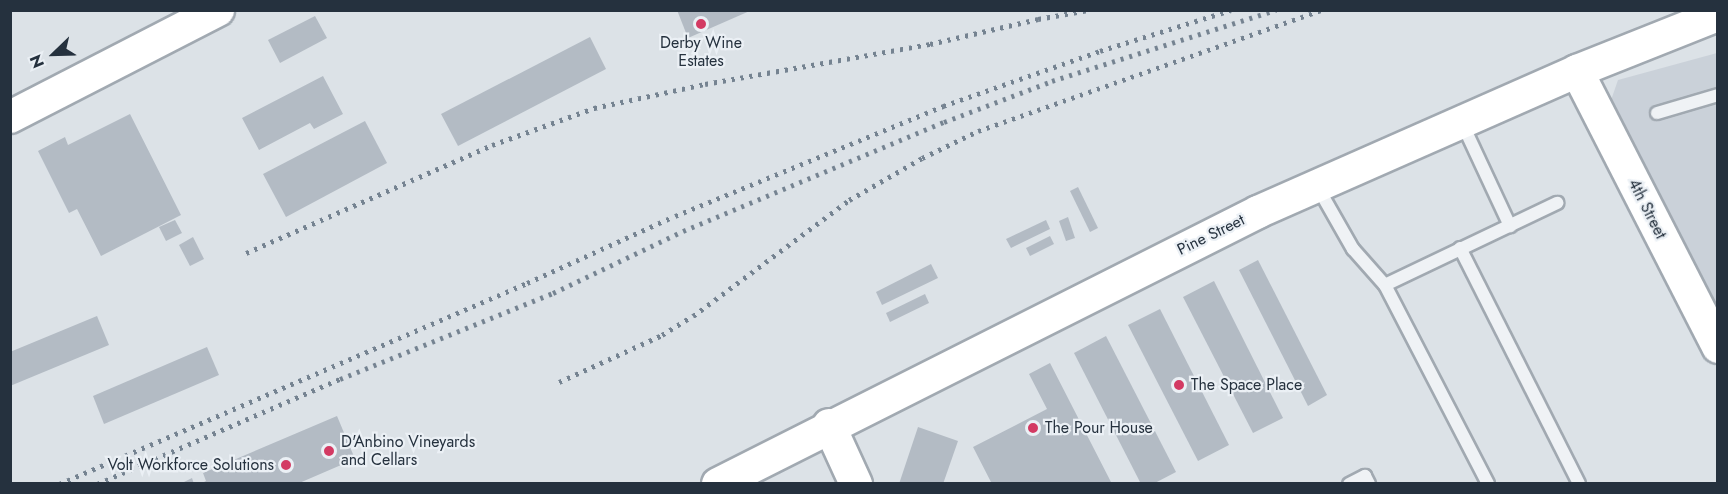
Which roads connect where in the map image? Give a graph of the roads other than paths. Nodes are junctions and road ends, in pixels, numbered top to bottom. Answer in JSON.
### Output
{"nodes":[{"id":1,"x":218,"y":10,"type":"edge"},
{"id":2,"x":1718,"y":15,"type":"edge"},
{"id":3,"x":1577,"y":71,"type":"junction"},
{"id":4,"x":1718,"y":95,"type":"edge"},
{"id":5,"x":1657,"y":113,"type":"dead end"},
{"id":6,"x":10,"y":117,"type":"edge"},
{"id":7,"x":1462,"y":122,"type":"junction"},
{"id":8,"x":1316,"y":185,"type":"junction"},
{"id":9,"x":1557,"y":203,"type":"dead end"},
{"id":10,"x":1510,"y":226,"type":"junction"},
{"id":11,"x":1460,"y":248,"type":"junction"},
{"id":12,"x":1385,"y":285,"type":"junction"},
{"id":13,"x":1718,"y":347,"type":"edge"},
{"id":14,"x":829,"y":425,"type":"junction"},
{"id":15,"x":718,"y":483,"type":"edge"},
{"id":16,"x":856,"y":483,"type":"edge"},
{"id":17,"x":1349,"y":483,"type":"edge"},
{"id":18,"x":1369,"y":483,"type":"edge"},
{"id":19,"x":1488,"y":483,"type":"edge"},
{"id":20,"x":1579,"y":483,"type":"edge"}],
"edges":[{"from":1,"to":6,"type":"street"},
{"from":2,"to":3,"type":"street","name":"Pine Street"},
{"from":3,"to":7,"type":"street","name":"Pine Street"},
{"from":3,"to":13,"type":"street","name":"4th Street"},
{"from":4,"to":5,"type":"lane"},
{"from":7,"to":8,"type":"street","name":"Pine Street"},
{"from":7,"to":10,"type":"lane"},
{"from":8,"to":12,"type":"lane"},
{"from":8,"to":14,"type":"street","name":"Pine Street"},
{"from":9,"to":10,"type":"lane"},
{"from":10,"to":11,"type":"lane"},
{"from":11,"to":12,"type":"lane"},
{"from":11,"to":20,"type":"lane"},
{"from":12,"to":19,"type":"lane"},
{"from":14,"to":15,"type":"street","name":"Pine Street"},
{"from":14,"to":16,"type":"street"},
{"from":17,"to":18,"type":"lane"}]}
